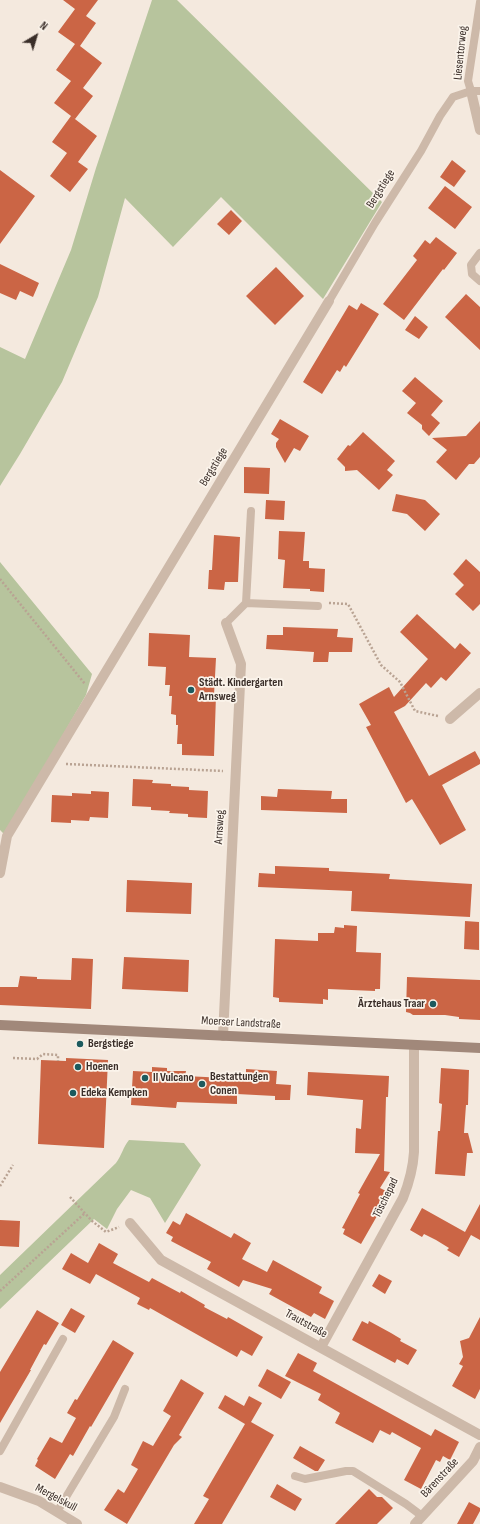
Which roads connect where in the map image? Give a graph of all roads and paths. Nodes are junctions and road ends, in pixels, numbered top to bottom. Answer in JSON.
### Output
{"nodes":[{"id":1,"x":480,"y":2,"type":"edge"},
{"id":2,"x":476,"y":91,"type":"edge"},
{"id":3,"x":480,"y":130,"type":"edge"},
{"id":4,"x":480,"y":253,"type":"edge"},
{"id":5,"x":480,"y":281,"type":"edge"},
{"id":6,"x":329,"y":301,"type":"joint"},
{"id":7,"x":251,"y":511,"type":"dead end"},
{"id":8,"x":0,"y":579,"type":"edge"},
{"id":9,"x":246,"y":603,"type":"junction"},
{"id":10,"x":318,"y":606,"type":"joint"},
{"id":11,"x":226,"y":623,"type":"joint"},
{"id":12,"x":480,"y":693,"type":"edge"},
{"id":13,"x":92,"y":694,"type":"junction"},
{"id":14,"x":450,"y":718,"type":"joint"},
{"id":15,"x":50,"y":764,"type":"junction"},
{"id":16,"x":236,"y":772,"type":"junction"},
{"id":17,"x":0,"y":873,"type":"edge"},
{"id":18,"x":0,"y":1025,"type":"edge"},
{"id":19,"x":223,"y":1036,"type":"junction"},
{"id":20,"x":414,"y":1045,"type":"junction"},
{"id":21,"x":480,"y":1048,"type":"edge"},
{"id":22,"x":12,"y":1058,"type":"dead end"},
{"id":23,"x":58,"y":1061,"type":"dead end"},
{"id":24,"x":12,"y":1165,"type":"dead end"},
{"id":25,"x":0,"y":1186,"type":"edge"},
{"id":26,"x":70,"y":1197,"type":"dead end"},
{"id":27,"x":85,"y":1213,"type":"junction"},
{"id":28,"x":130,"y":1222,"type":"joint"},
{"id":29,"x":0,"y":1291,"type":"edge"},
{"id":30,"x":64,"y":1339,"type":"dead end"},
{"id":31,"x":321,"y":1347,"type":"junction"},
{"id":32,"x":125,"y":1389,"type":"dead end"},
{"id":33,"x":480,"y":1435,"type":"edge"},
{"id":34,"x":480,"y":1447,"type":"edge"},
{"id":35,"x":0,"y":1450,"type":"edge"},
{"id":36,"x":295,"y":1476,"type":"dead end"},
{"id":37,"x":0,"y":1487,"type":"edge"},
{"id":38,"x":57,"y":1512,"type":"junction"},
{"id":39,"x":419,"y":1520,"type":"edge"},
{"id":40,"x":77,"y":1524,"type":"edge"}],
"edges":[{"from":1,"to":2,"type":"lane","name":"Liesentorweg"},
{"from":2,"to":3,"type":"street","name":"Liesentorweg"},
{"from":2,"to":6,"type":"lane","name":"Bergstiege"},
{"from":4,"to":5,"type":"lane"},
{"from":6,"to":13,"type":"street","name":"Bergstiege"},
{"from":7,"to":9,"type":"lane"},
{"from":8,"to":13,"type":"path"},
{"from":9,"to":10,"type":"lane"},
{"from":9,"to":11,"type":"lane"},
{"from":10,"to":14,"type":"path"},
{"from":11,"to":16,"type":"street","name":"Arnsweg"},
{"from":12,"to":14,"type":"street"},
{"from":13,"to":15,"type":"street","name":"Bergstiege"},
{"from":15,"to":16,"type":"path"},
{"from":15,"to":17,"type":"street","name":"Bergstiege"},
{"from":16,"to":19,"type":"street","name":"Arnsweg"},
{"from":18,"to":19,"type":"main road","name":"Moerser Landstraße"},
{"from":19,"to":20,"type":"main road","name":"Moerser Landstraße"},
{"from":20,"to":21,"type":"main road","name":"Moerser Landstraße"},
{"from":20,"to":31,"type":"street","name":"Töschepad"},
{"from":22,"to":23,"type":"path"},
{"from":24,"to":25,"type":"path"},
{"from":26,"to":27,"type":"path"},
{"from":27,"to":28,"type":"path"},
{"from":27,"to":29,"type":"path"},
{"from":28,"to":31,"type":"street","name":"Trautstraße"},
{"from":30,"to":35,"type":"lane"},
{"from":31,"to":33,"type":"street","name":"Trautstraße"},
{"from":32,"to":38,"type":"lane"},
{"from":34,"to":39,"type":"street","name":"Bärenstraße"},
{"from":36,"to":39,"type":"lane"},
{"from":37,"to":38,"type":"street","name":"Mergelskull"},
{"from":38,"to":40,"type":"street","name":"Mergelskull"}]}
